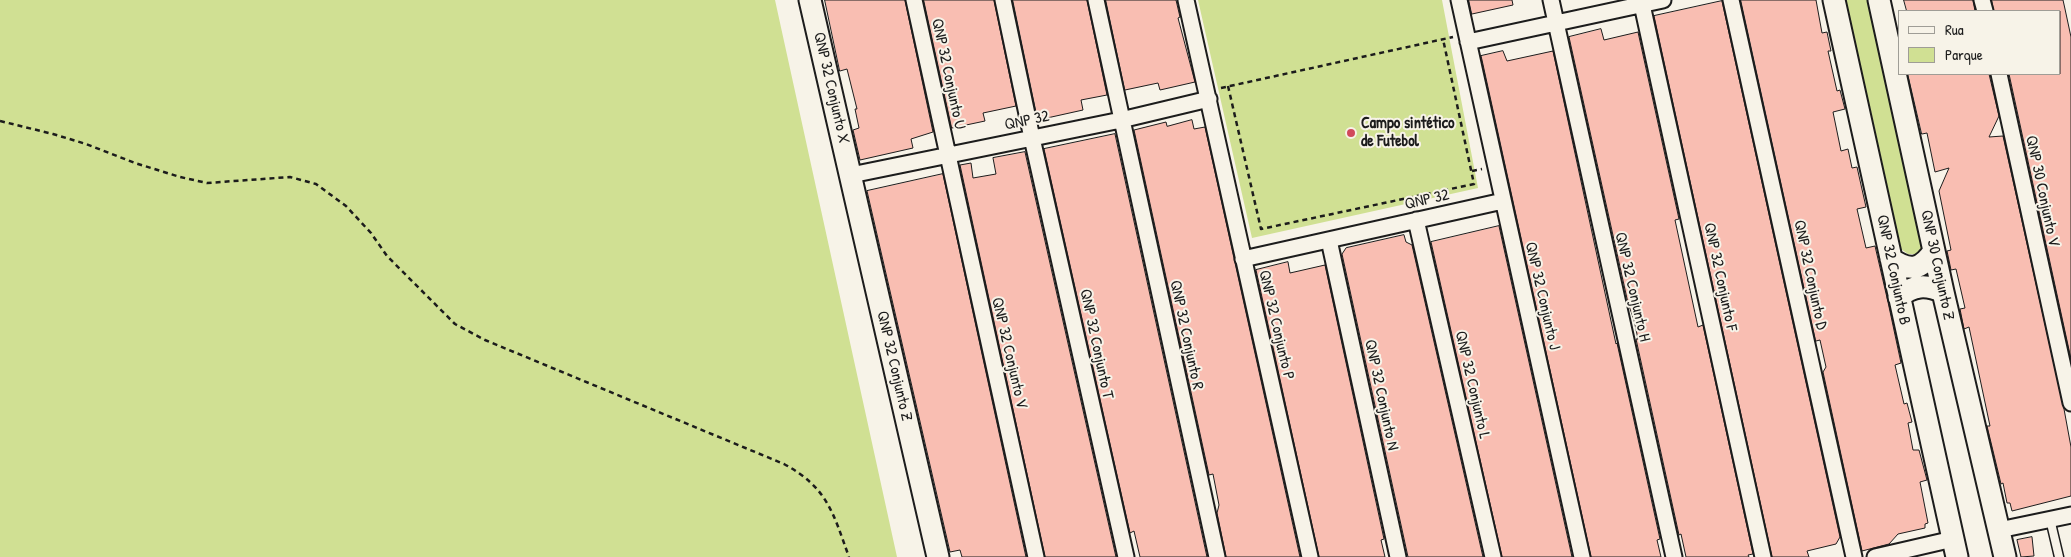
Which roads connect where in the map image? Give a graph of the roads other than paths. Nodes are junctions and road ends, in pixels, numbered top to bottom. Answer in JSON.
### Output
{"nodes":[{"id":1,"x":810,"y":0,"type":"edge"},
{"id":2,"x":914,"y":0,"type":"edge"},
{"id":3,"x":1003,"y":0,"type":"edge"},
{"id":4,"x":1096,"y":0,"type":"edge"},
{"id":5,"x":1186,"y":0,"type":"edge"},
{"id":6,"x":1459,"y":0,"type":"edge"},
{"id":7,"x":1550,"y":0,"type":"edge"},
{"id":8,"x":1663,"y":0,"type":"edge"},
{"id":9,"x":1731,"y":0,"type":"edge"},
{"id":10,"x":1834,"y":0,"type":"edge"},
{"id":11,"x":1879,"y":0,"type":"edge"},
{"id":12,"x":1641,"y":2,"type":"edge"},
{"id":13,"x":1556,"y":24,"type":"junction"},
{"id":14,"x":1468,"y":42,"type":"junction"},
{"id":15,"x":1999,"y":75,"type":"edge"},
{"id":16,"x":1209,"y":100,"type":"junction"},
{"id":17,"x":1121,"y":120,"type":"junction"},
{"id":18,"x":1032,"y":138,"type":"junction"},
{"id":19,"x":948,"y":156,"type":"junction"},
{"id":20,"x":851,"y":175,"type":"junction"},
{"id":21,"x":1503,"y":201,"type":"junction"},
{"id":22,"x":1416,"y":220,"type":"junction"},
{"id":23,"x":1329,"y":240,"type":"junction"},
{"id":24,"x":1934,"y":251,"type":"junction"},
{"id":25,"x":1243,"y":259,"type":"junction"},
{"id":26,"x":1891,"y":259,"type":"junction"},
{"id":27,"x":1942,"y":292,"type":"junction"},
{"id":28,"x":1899,"y":297,"type":"junction"},
{"id":29,"x":2071,"y":403,"type":"edge"},
{"id":30,"x":2071,"y":515,"type":"edge"},
{"id":31,"x":2050,"y":519,"type":"junction"},
{"id":32,"x":1999,"y":530,"type":"junction"},
{"id":33,"x":1955,"y":548,"type":"edge"},
{"id":34,"x":1902,"y":554,"type":"edge"},
{"id":35,"x":938,"y":557,"type":"edge"},
{"id":36,"x":1036,"y":557,"type":"edge"},
{"id":37,"x":1126,"y":557,"type":"edge"},
{"id":38,"x":1217,"y":557,"type":"edge"},
{"id":39,"x":1310,"y":557,"type":"edge"},
{"id":40,"x":1398,"y":557,"type":"edge"},
{"id":41,"x":1494,"y":557,"type":"edge"},
{"id":42,"x":1582,"y":557,"type":"edge"},
{"id":43,"x":1674,"y":557,"type":"edge"},
{"id":44,"x":1764,"y":557,"type":"edge"},
{"id":45,"x":1854,"y":557,"type":"edge"},
{"id":46,"x":1875,"y":557,"type":"edge"},
{"id":47,"x":2005,"y":557,"type":"edge"},
{"id":48,"x":2059,"y":557,"type":"edge"}],
"edges":[{"from":1,"to":20,"type":"street","name":"QNP 32 Conjunto X"},
{"from":2,"to":19,"type":"street","name":"QNP 32 Conjunto U"},
{"from":3,"to":18,"type":"street","name":"QNP 32 Conjunto T"},
{"from":4,"to":17,"type":"street","name":"QNP 32 Conjunto R"},
{"from":5,"to":16,"type":"street","name":"QNP 32 Conjunto P"},
{"from":6,"to":14,"type":"street","name":"QNP 32 Conjunto J"},
{"from":7,"to":13,"type":"street","name":"QNP 32 Conjunto H"},
{"from":8,"to":12,"type":"street"},
{"from":9,"to":45,"type":"street","name":"QNP 32 Conjunto D"},
{"from":10,"to":26,"type":"street","name":"QNP 32 Conjunto B"},
{"from":11,"to":24,"type":"street","name":"QNP 30 Conjunto Z"},
{"from":12,"to":13,"type":"street"},
{"from":12,"to":44,"type":"street","name":"QNP 32 Conjunto F"},
{"from":13,"to":14,"type":"street"},
{"from":13,"to":43,"type":"street","name":"QNP 32 Conjunto H"},
{"from":14,"to":21,"type":"street","name":"QNP 32 Conjunto J"},
{"from":15,"to":29,"type":"street","name":"QNP 30 Conjunto V"},
{"from":16,"to":17,"type":"street","name":"QNP 32"},
{"from":16,"to":25,"type":"street","name":"QNP 32 Conjunto P"},
{"from":17,"to":18,"type":"street","name":"QNP 32"},
{"from":17,"to":38,"type":"street","name":"QNP 32 Conjunto R"},
{"from":18,"to":19,"type":"street","name":"QNP 32"},
{"from":18,"to":37,"type":"street","name":"QNP 32 Conjunto T"},
{"from":19,"to":20,"type":"street","name":"QNP 32"},
{"from":19,"to":36,"type":"street","name":"QNP 32 Conjunto V"},
{"from":20,"to":35,"type":"street","name":"QNP 32 Conjunto Z"},
{"from":21,"to":22,"type":"street","name":"QNP 32"},
{"from":21,"to":42,"type":"street","name":"QNP 32 Conjunto J"},
{"from":22,"to":23,"type":"street","name":"QNP 32"},
{"from":22,"to":41,"type":"street","name":"QNP 32 Conjunto L"},
{"from":23,"to":25,"type":"street","name":"QNP 32"},
{"from":23,"to":40,"type":"street","name":"QNP 32 Conjunto N"},
{"from":24,"to":26,"type":"street"},
{"from":24,"to":27,"type":"street","name":"QNP 30 Conjunto Z"},
{"from":25,"to":39,"type":"street","name":"QNP 32 Conjunto P"},
{"from":26,"to":28,"type":"street","name":"QNP 32 Conjunto B"},
{"from":27,"to":28,"type":"street"},
{"from":27,"to":32,"type":"street","name":"QNP 30 Conjunto Z"},
{"from":28,"to":33,"type":"street","name":"QNP 32 Conjunto B"},
{"from":30,"to":31,"type":"street"},
{"from":31,"to":32,"type":"street"},
{"from":31,"to":48,"type":"lane"},
{"from":32,"to":47,"type":"street","name":"QNP 30 Conjunto Z"},
{"from":33,"to":34,"type":"street"},
{"from":34,"to":46,"type":"street"}]}
